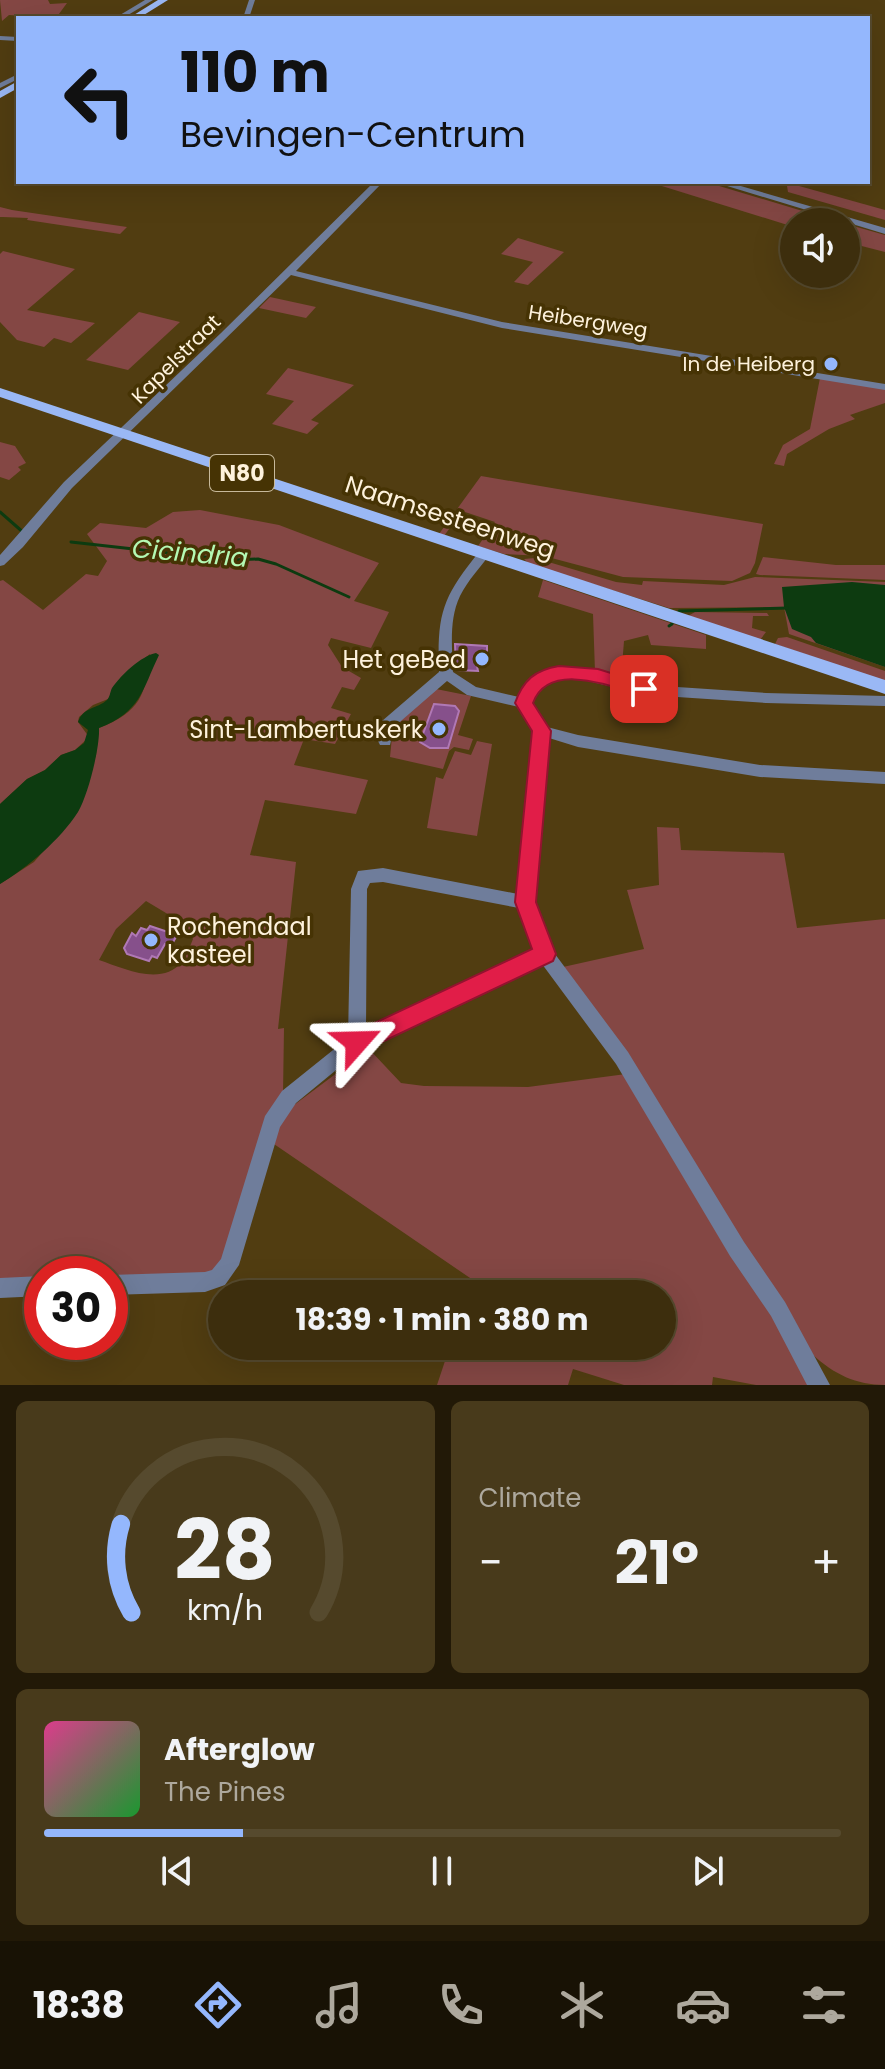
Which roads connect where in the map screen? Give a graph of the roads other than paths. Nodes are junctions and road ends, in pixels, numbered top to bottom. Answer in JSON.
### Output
{"nodes":[{"id":1,"x":150,"y":0,"type":"edge"},
{"id":2,"x":164,"y":0,"type":"edge"},
{"id":3,"x":122,"y":16,"type":"edge"},
{"id":4,"x":136,"y":16,"type":"edge"},
{"id":5,"x":377,"y":184,"type":"edge"},
{"id":6,"x":725,"y":184,"type":"edge"},
{"id":7,"x":885,"y":231,"type":"edge"},
{"id":8,"x":289,"y":272,"type":"junction"},
{"id":9,"x":885,"y":387,"type":"edge"},
{"id":10,"x":0,"y":392,"type":"edge"},
{"id":11,"x":125,"y":434,"type":"junction"},
{"id":12,"x":484,"y":554,"type":"junction"},
{"id":13,"x":0,"y":562,"type":"edge"},
{"id":14,"x":446,"y":674,"type":"junction"},
{"id":15,"x":885,"y":687,"type":"edge"},
{"id":16,"x":885,"y":701,"type":"edge"},
{"id":17,"x":524,"y":703,"type":"junction"},
{"id":18,"x":542,"y":731,"type":"junction"},
{"id":19,"x":381,"y":733,"type":"dead end"},
{"id":20,"x":885,"y":778,"type":"edge"},
{"id":21,"x":525,"y":902,"type":"junction"},
{"id":22,"x":545,"y":954,"type":"junction"},
{"id":23,"x":357,"y":1042,"type":"junction"},
{"id":24,"x":128,"y":1284,"type":"edge"},
{"id":25,"x":24,"y":1287,"type":"edge"},
{"id":26,"x":0,"y":1288,"type":"edge"},
{"id":27,"x":819,"y":1385,"type":"edge"}],
"edges":[{"from":1,"to":3,"type":"street"},
{"from":2,"to":4,"type":"main road"},
{"from":5,"to":8,"type":"street","name":"Kapelstraat"},
{"from":6,"to":7,"type":"street"},
{"from":8,"to":9,"type":"street","name":"Heibergweg"},
{"from":8,"to":11,"type":"street","name":"Kapelstraat"},
{"from":10,"to":11,"type":"main road","name":"Naamsesteenweg","number":"N80"},
{"from":11,"to":12,"type":"main road","name":"Naamsesteenweg","number":"N80"},
{"from":11,"to":13,"type":"street","name":"Kapelstraat"},
{"from":12,"to":14,"type":"street"},
{"from":12,"to":15,"type":"main road","name":"Naamsesteenweg","number":"N80"},
{"from":14,"to":17,"type":"street"},
{"from":14,"to":19,"type":"street"},
{"from":16,"to":17,"type":"street"},
{"from":17,"to":18,"type":"street"},
{"from":18,"to":20,"type":"street"},
{"from":18,"to":21,"type":"street"},
{"from":21,"to":22,"type":"street"},
{"from":21,"to":23,"type":"street"},
{"from":22,"to":23,"type":"street"},
{"from":22,"to":27,"type":"street"},
{"from":23,"to":24,"type":"street"},
{"from":25,"to":26,"type":"street"}]}
